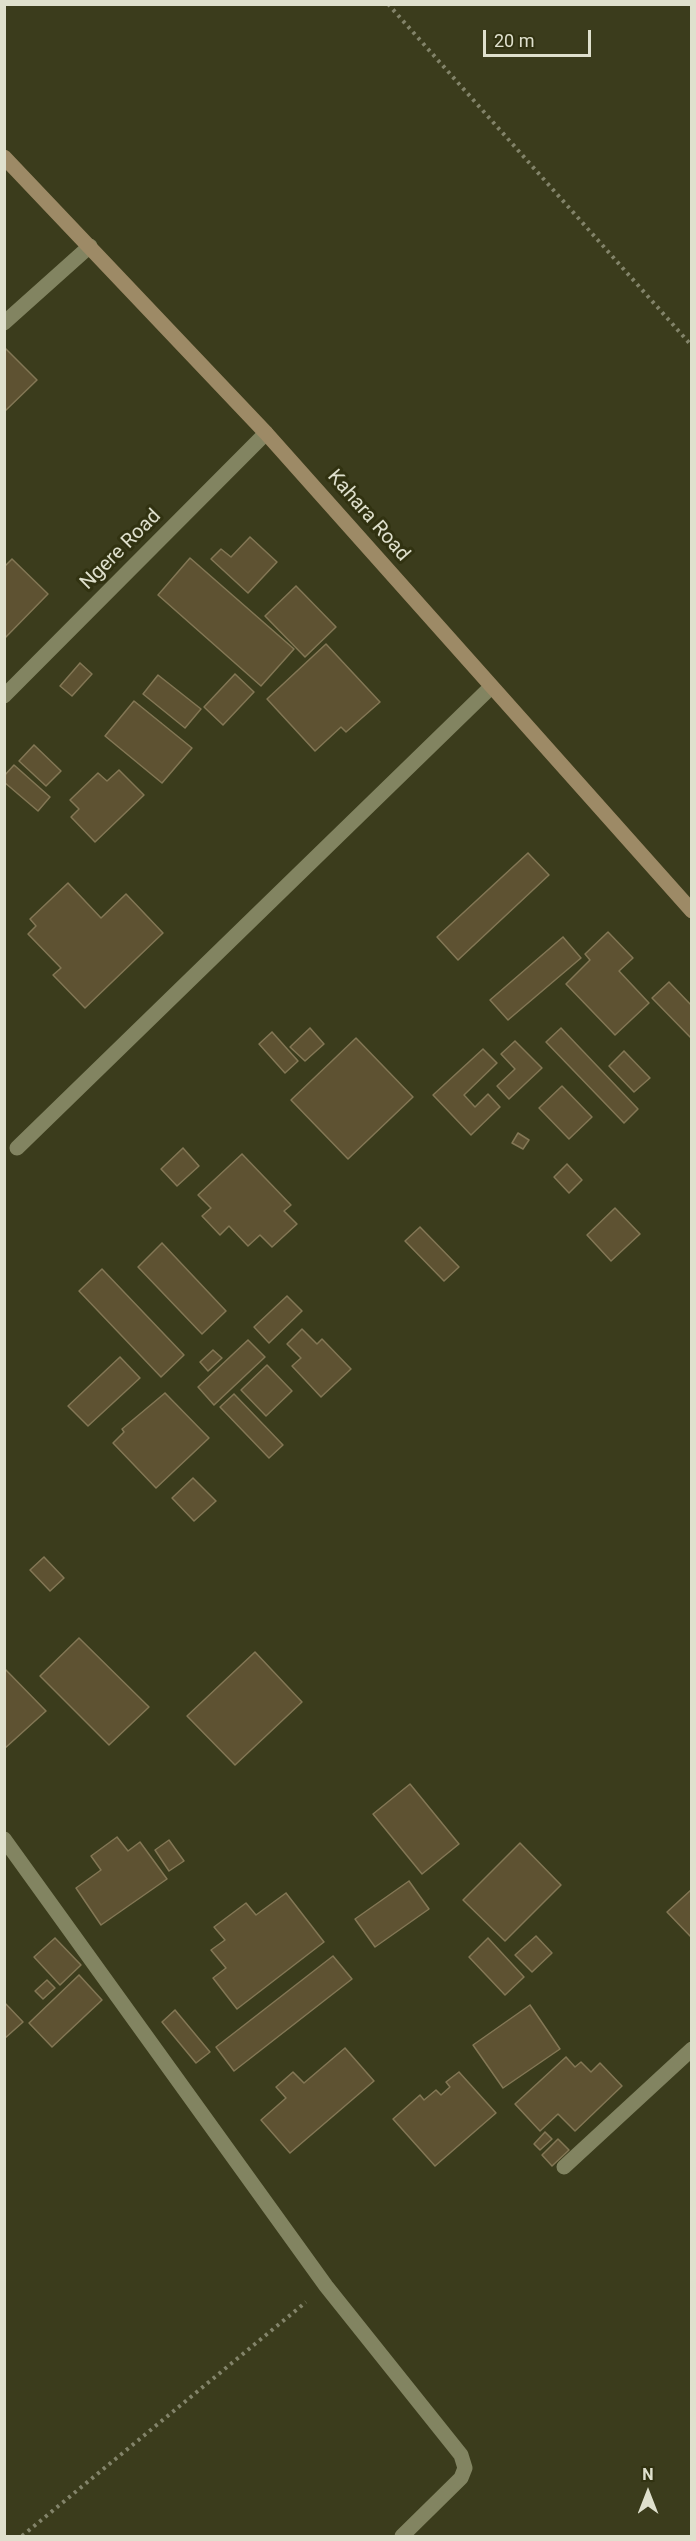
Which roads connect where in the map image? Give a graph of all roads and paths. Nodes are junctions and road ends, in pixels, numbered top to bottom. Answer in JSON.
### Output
{"nodes":[{"id":1,"x":388,"y":4,"type":"edge"},
{"id":2,"x":4,"y":157,"type":"edge"},
{"id":3,"x":90,"y":246,"type":"junction"},
{"id":4,"x":4,"y":323,"type":"edge"},
{"id":5,"x":692,"y":346,"type":"edge"},
{"id":6,"x":266,"y":433,"type":"junction"},
{"id":7,"x":490,"y":688,"type":"junction"},
{"id":8,"x":4,"y":696,"type":"edge"},
{"id":9,"x":692,"y":911,"type":"edge"},
{"id":10,"x":17,"y":1148,"type":"dead end"},
{"id":11,"x":4,"y":1839,"type":"edge"},
{"id":12,"x":692,"y":2049,"type":"edge"},
{"id":13,"x":564,"y":2167,"type":"dead end"},
{"id":14,"x":326,"y":2286,"type":"junction"},
{"id":15,"x":22,"y":2536,"type":"edge"},
{"id":16,"x":402,"y":2536,"type":"edge"}],
"edges":[{"from":1,"to":5,"type":"path"},
{"from":2,"to":3,"type":"street","name":"Kahara Road"},
{"from":3,"to":4,"type":"street"},
{"from":3,"to":6,"type":"street","name":"Kahara Road"},
{"from":6,"to":7,"type":"street","name":"Kahara Road"},
{"from":6,"to":8,"type":"street","name":"Ngere Road"},
{"from":7,"to":9,"type":"street","name":"Kahara Road"},
{"from":7,"to":10,"type":"street"},
{"from":11,"to":14,"type":"street"},
{"from":12,"to":13,"type":"street"},
{"from":14,"to":15,"type":"path"},
{"from":14,"to":16,"type":"street"}]}
